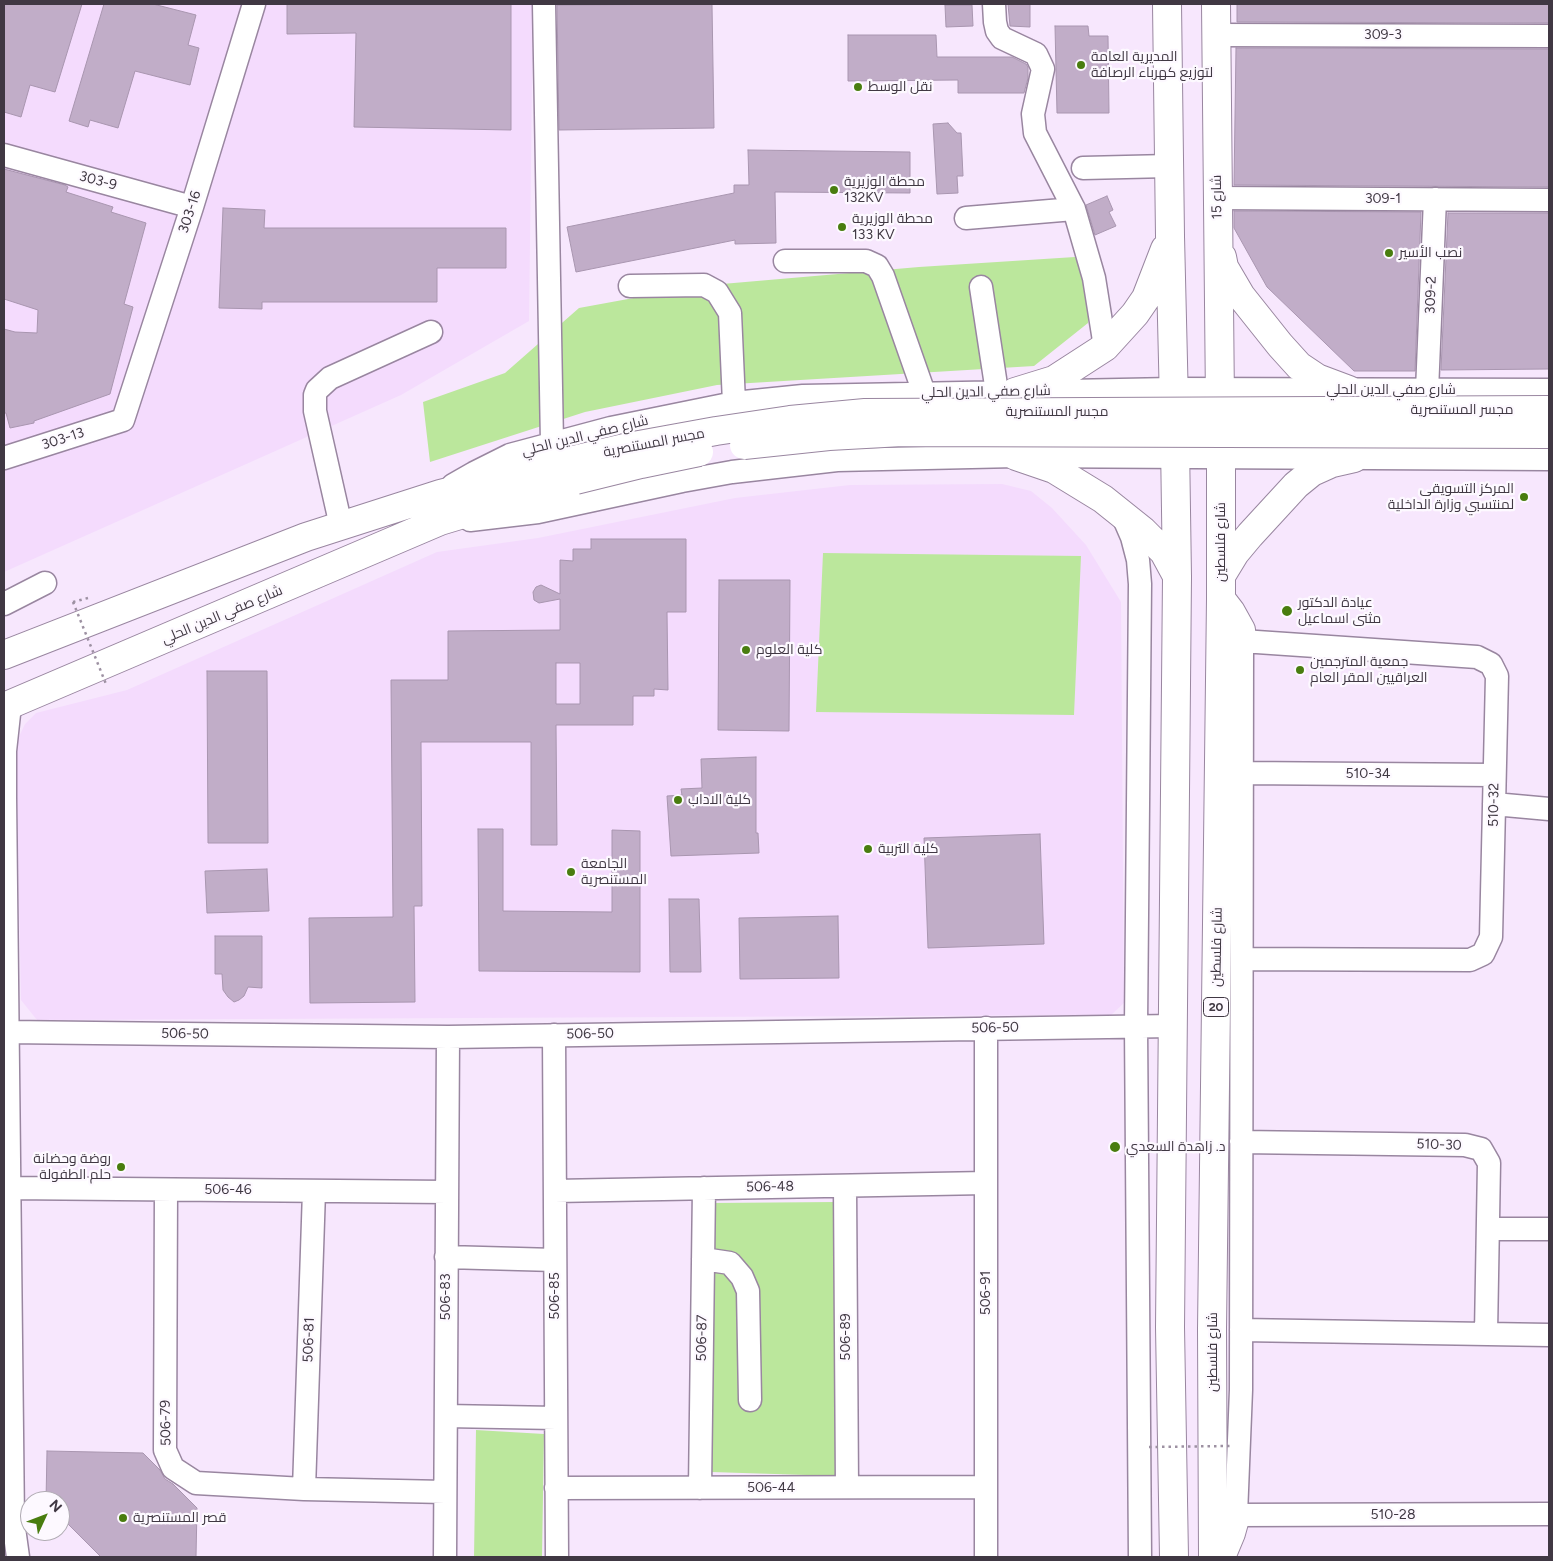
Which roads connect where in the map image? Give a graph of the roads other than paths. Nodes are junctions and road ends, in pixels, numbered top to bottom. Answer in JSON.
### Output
{"nodes":[{"id":1,"x":254,"y":4,"type":"edge"},
{"id":2,"x":544,"y":4,"type":"edge"},
{"id":3,"x":994,"y":4,"type":"edge"},
{"id":4,"x":1168,"y":4,"type":"edge"},
{"id":5,"x":1216,"y":4,"type":"edge"},
{"id":6,"x":1217,"y":35,"type":"junction"},
{"id":7,"x":1549,"y":36,"type":"edge"},
{"id":8,"x":4,"y":155,"type":"edge"},
{"id":9,"x":1169,"y":166,"type":"junction"},
{"id":10,"x":1082,"y":168,"type":"dead end"},
{"id":11,"x":1217,"y":198,"type":"junction"},
{"id":12,"x":1435,"y":199,"type":"junction"},
{"id":13,"x":1549,"y":200,"type":"edge"},
{"id":14,"x":192,"y":208,"type":"junction"},
{"id":15,"x":1074,"y":209,"type":"junction"},
{"id":16,"x":966,"y":218,"type":"dead end"},
{"id":17,"x":1170,"y":236,"type":"junction"},
{"id":18,"x":1218,"y":237,"type":"junction"},
{"id":19,"x":785,"y":261,"type":"dead end"},
{"id":20,"x":630,"y":286,"type":"dead end"},
{"id":21,"x":981,"y":287,"type":"dead end"},
{"id":22,"x":431,"y":332,"type":"dead end"},
{"id":23,"x":1105,"y":347,"type":"junction"},
{"id":24,"x":1349,"y":390,"type":"junction"},
{"id":25,"x":1427,"y":390,"type":"junction"},
{"id":26,"x":1549,"y":390,"type":"edge"},
{"id":27,"x":1006,"y":392,"type":"junction"},
{"id":28,"x":924,"y":393,"type":"junction"},
{"id":29,"x":1174,"y":396,"type":"junction"},
{"id":30,"x":1220,"y":397,"type":"junction"},
{"id":31,"x":734,"y":403,"type":"junction"},
{"id":32,"x":1549,"y":410,"type":"edge"},
{"id":33,"x":123,"y":420,"type":"joint"},
{"id":34,"x":1549,"y":434,"type":"edge"},
{"id":35,"x":1175,"y":450,"type":"junction"},
{"id":36,"x":1221,"y":450,"type":"junction"},
{"id":37,"x":1016,"y":456,"type":"junction"},
{"id":38,"x":4,"y":458,"type":"edge"},
{"id":39,"x":1354,"y":458,"type":"junction"},
{"id":40,"x":1549,"y":459,"type":"edge"},
{"id":41,"x":566,"y":461,"type":"junction"},
{"id":42,"x":1122,"y":514,"type":"junction"},
{"id":43,"x":440,"y":521,"type":"junction"},
{"id":44,"x":341,"y":526,"type":"junction"},
{"id":45,"x":1177,"y":577,"type":"junction"},
{"id":46,"x":45,"y":583,"type":"dead end"},
{"id":47,"x":1221,"y":588,"type":"junction"},
{"id":48,"x":4,"y":604,"type":"edge"},
{"id":49,"x":1242,"y":641,"type":"junction"},
{"id":50,"x":4,"y":655,"type":"edge"},
{"id":51,"x":7,"y":706,"type":"edge"},
{"id":52,"x":1242,"y":773,"type":"junction"},
{"id":53,"x":1494,"y":775,"type":"junction"},
{"id":54,"x":1494,"y":804,"type":"junction"},
{"id":55,"x":1549,"y":809,"type":"edge"},
{"id":56,"x":4,"y":838,"type":"edge"},
{"id":57,"x":5,"y":894,"type":"edge"},
{"id":58,"x":1242,"y":959,"type":"junction"},
{"id":59,"x":1136,"y":1026,"type":"junction"},
{"id":60,"x":1173,"y":1026,"type":"junction"},
{"id":61,"x":986,"y":1028,"type":"junction"},
{"id":62,"x":7,"y":1032,"type":"junction"},
{"id":63,"x":554,"y":1035,"type":"junction"},
{"id":64,"x":448,"y":1037,"type":"junction"},
{"id":65,"x":6,"y":1132,"type":"edge"},
{"id":66,"x":1241,"y":1142,"type":"junction"},
{"id":67,"x":986,"y":1183,"type":"junction"},
{"id":68,"x":845,"y":1186,"type":"junction"},
{"id":69,"x":9,"y":1188,"type":"junction"},
{"id":70,"x":704,"y":1188,"type":"junction"},
{"id":71,"x":166,"y":1190,"type":"junction"},
{"id":72,"x":314,"y":1191,"type":"junction"},
{"id":73,"x":555,"y":1191,"type":"junction"},
{"id":74,"x":447,"y":1192,"type":"junction"},
{"id":75,"x":1488,"y":1228,"type":"junction"},
{"id":76,"x":1549,"y":1229,"type":"edge"},
{"id":77,"x":446,"y":1256,"type":"junction"},
{"id":78,"x":703,"y":1259,"type":"junction"},
{"id":79,"x":555,"y":1260,"type":"junction"},
{"id":80,"x":1170,"y":1327,"type":"junction"},
{"id":81,"x":1212,"y":1329,"type":"junction"},
{"id":82,"x":1241,"y":1330,"type":"junction"},
{"id":83,"x":1486,"y":1333,"type":"junction"},
{"id":84,"x":1549,"y":1335,"type":"edge"},
{"id":85,"x":750,"y":1400,"type":"dead end"},
{"id":86,"x":446,"y":1416,"type":"junction"},
{"id":87,"x":556,"y":1418,"type":"junction"},
{"id":88,"x":986,"y":1487,"type":"junction"},
{"id":89,"x":556,"y":1488,"type":"junction"},
{"id":90,"x":700,"y":1488,"type":"junction"},
{"id":91,"x":847,"y":1488,"type":"junction"},
{"id":92,"x":304,"y":1489,"type":"junction"},
{"id":93,"x":445,"y":1492,"type":"junction"},
{"id":94,"x":1549,"y":1514,"type":"edge"},
{"id":95,"x":1236,"y":1515,"type":"junction"},
{"id":96,"x":18,"y":1557,"type":"edge"},
{"id":97,"x":445,"y":1557,"type":"edge"},
{"id":98,"x":557,"y":1557,"type":"edge"},
{"id":99,"x":986,"y":1557,"type":"edge"},
{"id":100,"x":1140,"y":1557,"type":"edge"},
{"id":101,"x":1174,"y":1557,"type":"edge"},
{"id":102,"x":1213,"y":1557,"type":"edge"},
{"id":103,"x":1221,"y":1557,"type":"edge"}],
"edges":[{"from":1,"to":14,"type":"street","name":"303-16"},
{"from":2,"to":41,"type":"street"},
{"from":3,"to":15,"type":"street"},
{"from":4,"to":9,"type":"main road"},
{"from":5,"to":6,"type":"main road","name":"شارع 15"},
{"from":6,"to":7,"type":"street","name":"309-3"},
{"from":6,"to":11,"type":"main road","name":"شارع 15"},
{"from":8,"to":14,"type":"street","name":"303-9"},
{"from":9,"to":10,"type":"street"},
{"from":9,"to":17,"type":"main road"},
{"from":11,"to":12,"type":"street","name":"309-1"},
{"from":11,"to":18,"type":"main road","name":"شارع 15"},
{"from":12,"to":13,"type":"street","name":"309-1"},
{"from":12,"to":25,"type":"street","name":"309-2"},
{"from":14,"to":33,"type":"street","name":"303-16"},
{"from":15,"to":16,"type":"street"},
{"from":15,"to":23,"type":"street"},
{"from":17,"to":23,"type":"main road"},
{"from":17,"to":29,"type":"main road"},
{"from":18,"to":24,"type":"main road"},
{"from":18,"to":30,"type":"main road","name":"شارع 15"},
{"from":19,"to":28,"type":"street"},
{"from":20,"to":31,"type":"street"},
{"from":21,"to":27,"type":"street"},
{"from":22,"to":44,"type":"street"},
{"from":23,"to":27,"type":"main road"},
{"from":24,"to":25,"type":"street","name":"شارع صفي الدين الحلي"},
{"from":24,"to":30,"type":"street","name":"شارع صفي الدين الحلي"},
{"from":25,"to":26,"type":"street","name":"شارع صفي الدين الحلي"},
{"from":27,"to":28,"type":"street","name":"شارع صفي الدين الحلي"},
{"from":27,"to":29,"type":"street","name":"شارع صفي الدين الحلي"},
{"from":28,"to":31,"type":"street","name":"شارع صفي الدين الحلي"},
{"from":29,"to":30,"type":"street","name":"شارع صفي الدين الحلي"},
{"from":31,"to":41,"type":"street","name":"شارع صفي الدين الحلي"},
{"from":32,"to":41,"type":"main road","name":"مجسر المستنصرية","bridge":true},
{"from":33,"to":38,"type":"street","name":"303-13"},
{"from":34,"to":41,"type":"main road","name":"مجسر المستنصرية","bridge":true},
{"from":35,"to":36,"type":"street","name":"شارع صفي الدين الحلي"},
{"from":35,"to":37,"type":"street","name":"شارع صفي الدين الحلي"},
{"from":35,"to":45,"type":"main road"},
{"from":36,"to":39,"type":"street","name":"شارع صفي الدين الحلي"},
{"from":36,"to":47,"type":"main road","name":"شارع فلسطين","number":"20"},
{"from":37,"to":42,"type":"main road"},
{"from":37,"to":43,"type":"street","name":"شارع صفي الدين الحلي"},
{"from":39,"to":40,"type":"street","name":"شارع صفي الدين الحلي"},
{"from":39,"to":47,"type":"main road"},
{"from":41,"to":43,"type":"main road","name":"شارع صفي الدين الحلي"},
{"from":41,"to":44,"type":"main road","name":"شارع صفي الدين الحلي"},
{"from":42,"to":45,"type":"main road"},
{"from":42,"to":59,"type":"street"},
{"from":43,"to":51,"type":"main road","name":"شارع صفي الدين الحلي"},
{"from":44,"to":50,"type":"main road","name":"شارع صفي الدين الحلي"},
{"from":45,"to":60,"type":"main road"},
{"from":46,"to":48,"type":"street"},
{"from":47,"to":49,"type":"main road"},
{"from":47,"to":81,"type":"main road","name":"شارع فلسطين","number":"20"},
{"from":49,"to":52,"type":"street"},
{"from":49,"to":53,"type":"street","name":"510-32"},
{"from":51,"to":56,"type":"street"},
{"from":52,"to":53,"type":"street","name":"510-34"},
{"from":52,"to":58,"type":"street"},
{"from":53,"to":54,"type":"street","name":"510-32"},
{"from":54,"to":55,"type":"street"},
{"from":54,"to":58,"type":"street","name":"510-32"},
{"from":56,"to":57,"type":"street"},
{"from":57,"to":62,"type":"street"},
{"from":58,"to":66,"type":"street"},
{"from":59,"to":60,"type":"street","name":"506-50"},
{"from":59,"to":61,"type":"street","name":"506-50"},
{"from":59,"to":100,"type":"street"},
{"from":60,"to":80,"type":"main road"},
{"from":61,"to":63,"type":"street","name":"506-50"},
{"from":61,"to":67,"type":"street","name":"506-91"},
{"from":62,"to":64,"type":"street","name":"506-50"},
{"from":62,"to":65,"type":"street"},
{"from":63,"to":64,"type":"street","name":"506-50"},
{"from":63,"to":73,"type":"street","name":"506-85"},
{"from":64,"to":74,"type":"street","name":"506-83"},
{"from":65,"to":69,"type":"street"},
{"from":66,"to":75,"type":"street","name":"510-30"},
{"from":66,"to":82,"type":"street"},
{"from":67,"to":68,"type":"street","name":"506-48"},
{"from":67,"to":88,"type":"street","name":"506-91"},
{"from":68,"to":70,"type":"street","name":"506-48"},
{"from":68,"to":91,"type":"street","name":"506-89"},
{"from":69,"to":71,"type":"street","name":"506-46"},
{"from":69,"to":96,"type":"street"},
{"from":70,"to":73,"type":"street","name":"506-48"},
{"from":70,"to":78,"type":"street","name":"506-87"},
{"from":71,"to":72,"type":"street","name":"506-46"},
{"from":71,"to":92,"type":"street","name":"506-79"},
{"from":72,"to":74,"type":"street","name":"506-46"},
{"from":72,"to":92,"type":"street","name":"506-81"},
{"from":73,"to":79,"type":"street","name":"506-85"},
{"from":74,"to":77,"type":"street","name":"506-83"},
{"from":75,"to":76,"type":"street"},
{"from":75,"to":83,"type":"street","name":"510-30"},
{"from":77,"to":79,"type":"street"},
{"from":77,"to":86,"type":"street","name":"506-83"},
{"from":78,"to":85,"type":"street"},
{"from":78,"to":90,"type":"street","name":"506-87"},
{"from":79,"to":87,"type":"street","name":"506-85"},
{"from":80,"to":81,"type":"main road"},
{"from":80,"to":101,"type":"main road"},
{"from":81,"to":102,"type":"main road","name":"شارع فلسطين","number":"20"},
{"from":82,"to":83,"type":"street"},
{"from":82,"to":95,"type":"street"},
{"from":83,"to":84,"type":"street"},
{"from":86,"to":87,"type":"street"},
{"from":86,"to":93,"type":"street","name":"506-83"},
{"from":87,"to":89,"type":"street","name":"506-85"},
{"from":88,"to":91,"type":"street","name":"506-44"},
{"from":88,"to":99,"type":"street","name":"506-91"},
{"from":89,"to":90,"type":"street","name":"506-44"},
{"from":89,"to":98,"type":"street","name":"506-85"},
{"from":90,"to":91,"type":"street","name":"506-44"},
{"from":92,"to":93,"type":"street","name":"506-79"},
{"from":93,"to":97,"type":"street","name":"506-83"},
{"from":94,"to":95,"type":"street","name":"510-28"},
{"from":95,"to":103,"type":"main road"}]}
